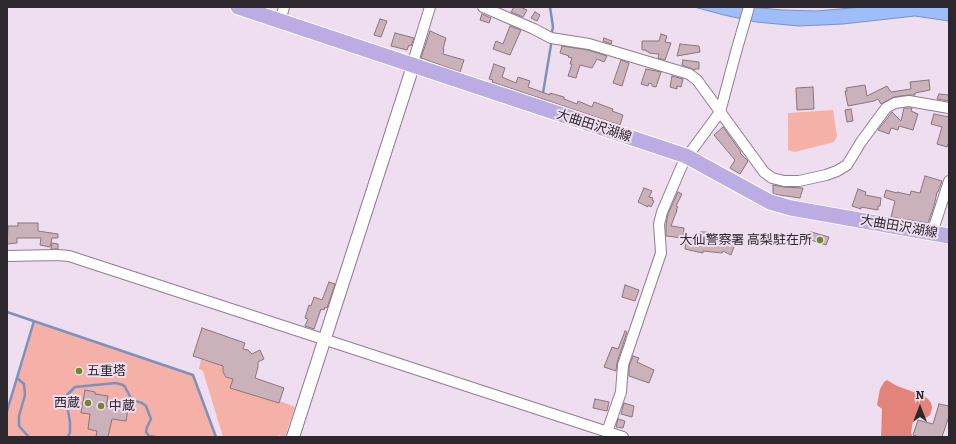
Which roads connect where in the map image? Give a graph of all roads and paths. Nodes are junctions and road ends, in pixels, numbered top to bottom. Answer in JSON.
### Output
{"nodes":[{"id":1,"x":238,"y":7,"type":"edge"},
{"id":2,"x":284,"y":7,"type":"edge"},
{"id":3,"x":430,"y":7,"type":"edge"},
{"id":4,"x":484,"y":7,"type":"edge"},
{"id":5,"x":749,"y":7,"type":"edge"},
{"id":6,"x":280,"y":22,"type":"junction"},
{"id":7,"x":413,"y":66,"type":"junction"},
{"id":8,"x":949,"y":108,"type":"edge"},
{"id":9,"x":720,"y":112,"type":"junction"},
{"id":10,"x":686,"y":156,"type":"junction"},
{"id":11,"x":949,"y":181,"type":"edge"},
{"id":12,"x":932,"y":233,"type":"junction"},
{"id":13,"x":949,"y":236,"type":"edge"},
{"id":14,"x":7,"y":256,"type":"edge"},
{"id":15,"x":324,"y":340,"type":"junction"},
{"id":16,"x":607,"y":432,"type":"junction"},
{"id":17,"x":293,"y":437,"type":"edge"},
{"id":18,"x":623,"y":437,"type":"edge"}],
"edges":[{"from":1,"to":6,"type":"main road","name":"大曲田沢湖線"},
{"from":2,"to":6,"type":"street"},
{"from":3,"to":7,"type":"street"},
{"from":4,"to":9,"type":"street"},
{"from":5,"to":9,"type":"street"},
{"from":6,"to":7,"type":"main road","name":"大曲田沢湖線"},
{"from":7,"to":10,"type":"main road","name":"大曲田沢湖線"},
{"from":7,"to":15,"type":"street"},
{"from":8,"to":9,"type":"street"},
{"from":9,"to":10,"type":"street"},
{"from":10,"to":12,"type":"main road","name":"大曲田沢湖線"},
{"from":10,"to":16,"type":"street"},
{"from":11,"to":12,"type":"street"},
{"from":12,"to":13,"type":"main road","name":"大曲田沢湖線"},
{"from":14,"to":15,"type":"street"},
{"from":15,"to":16,"type":"street"},
{"from":15,"to":17,"type":"street"},
{"from":16,"to":18,"type":"street"}]}
